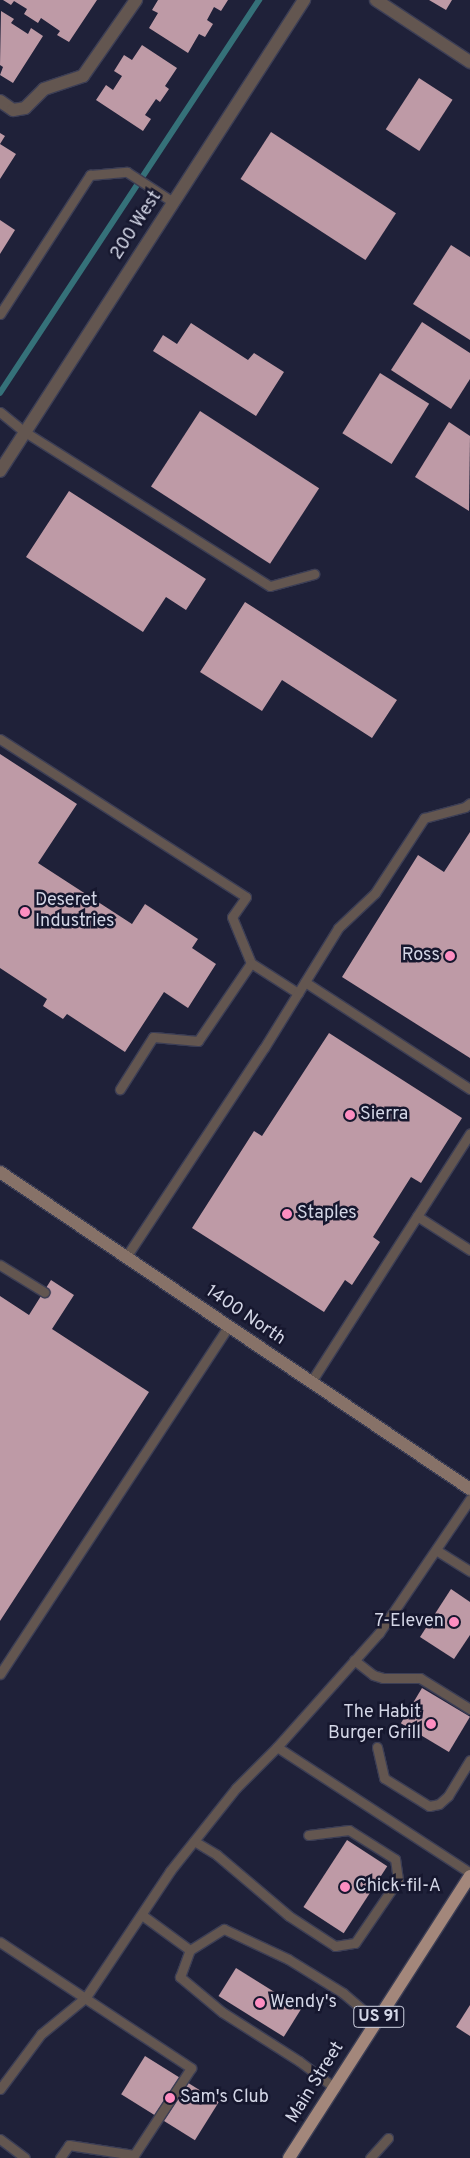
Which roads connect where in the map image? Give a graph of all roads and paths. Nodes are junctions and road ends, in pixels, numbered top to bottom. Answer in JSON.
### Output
{"nodes":[{"id":1,"x":136,"y":0,"type":"edge"},
{"id":2,"x":304,"y":0,"type":"edge"},
{"id":3,"x":376,"y":0,"type":"edge"},
{"id":4,"x":470,"y":62,"type":"edge"},
{"id":5,"x":0,"y":101,"type":"edge"},
{"id":6,"x":174,"y":202,"type":"junction"},
{"id":7,"x":0,"y":314,"type":"edge"},
{"id":8,"x":3,"y":414,"type":"edge"},
{"id":9,"x":25,"y":432,"type":"junction"},
{"id":10,"x":0,"y":471,"type":"edge"},
{"id":11,"x":314,"y":574,"type":"dead end"},
{"id":12,"x":0,"y":740,"type":"edge"},
{"id":13,"x":470,"y":803,"type":"edge"},
{"id":14,"x":251,"y":963,"type":"junction"},
{"id":15,"x":305,"y":982,"type":"junction"},
{"id":16,"x":298,"y":993,"type":"junction"},
{"id":17,"x":120,"y":1089,"type":"dead end"},
{"id":18,"x":470,"y":1089,"type":"edge"},
{"id":19,"x":470,"y":1132,"type":"edge"},
{"id":20,"x":0,"y":1172,"type":"edge"},
{"id":21,"x":417,"y":1216,"type":"junction"},
{"id":22,"x":470,"y":1250,"type":"edge"},
{"id":23,"x":126,"y":1257,"type":"junction"},
{"id":24,"x":0,"y":1265,"type":"edge"},
{"id":25,"x":44,"y":1292,"type":"dead end"},
{"id":26,"x":230,"y":1326,"type":"junction"},
{"id":27,"x":311,"y":1382,"type":"junction"},
{"id":28,"x":470,"y":1489,"type":"edge"},
{"id":29,"x":470,"y":1499,"type":"edge"},
{"id":30,"x":436,"y":1550,"type":"junction"},
{"id":31,"x":470,"y":1571,"type":"edge"},
{"id":32,"x":354,"y":1660,"type":"junction"},
{"id":33,"x":0,"y":1674,"type":"edge"},
{"id":34,"x":470,"y":1709,"type":"edge"},
{"id":35,"x":377,"y":1747,"type":"dead end"},
{"id":36,"x":277,"y":1748,"type":"junction"},
{"id":37,"x":470,"y":1760,"type":"edge"},
{"id":38,"x":308,"y":1836,"type":"dead end"},
{"id":39,"x":194,"y":1840,"type":"junction"},
{"id":40,"x":470,"y":1874,"type":"edge"},
{"id":41,"x":142,"y":1915,"type":"junction"},
{"id":42,"x":0,"y":1942,"type":"edge"},
{"id":43,"x":190,"y":1950,"type":"junction"},
{"id":44,"x":86,"y":1997,"type":"junction"},
{"id":45,"x":376,"y":2021,"type":"junction"},
{"id":46,"x":334,"y":2088,"type":"junction"},
{"id":47,"x":0,"y":2089,"type":"edge"},
{"id":48,"x":388,"y":2138,"type":"dead end"},
{"id":49,"x":0,"y":2139,"type":"edge"},
{"id":50,"x":25,"y":2158,"type":"edge"},
{"id":51,"x":60,"y":2158,"type":"edge"},
{"id":52,"x":290,"y":2158,"type":"edge"},
{"id":53,"x":370,"y":2158,"type":"edge"}],
"edges":[{"from":1,"to":5,"type":"street"},
{"from":2,"to":6,"type":"street","name":"200 West"},
{"from":3,"to":4,"type":"street"},
{"from":6,"to":7,"type":"lane"},
{"from":6,"to":9,"type":"street","name":"200 West"},
{"from":8,"to":9,"type":"lane"},
{"from":9,"to":10,"type":"street","name":"200 West"},
{"from":9,"to":11,"type":"lane"},
{"from":12,"to":14,"type":"lane"},
{"from":13,"to":15,"type":"lane"},
{"from":14,"to":16,"type":"lane"},
{"from":14,"to":17,"type":"lane"},
{"from":15,"to":16,"type":"lane"},
{"from":15,"to":18,"type":"lane"},
{"from":16,"to":23,"type":"lane"},
{"from":19,"to":21,"type":"lane"},
{"from":20,"to":23,"type":"main road","name":"1400 North"},
{"from":21,"to":22,"type":"lane"},
{"from":21,"to":27,"type":"lane"},
{"from":23,"to":26,"type":"main road","name":"1400 North"},
{"from":24,"to":25,"type":"lane"},
{"from":26,"to":27,"type":"main road","name":"1400 North"},
{"from":26,"to":33,"type":"lane"},
{"from":27,"to":28,"type":"main road","name":"1400 North"},
{"from":29,"to":30,"type":"lane"},
{"from":30,"to":31,"type":"lane"},
{"from":30,"to":32,"type":"lane"},
{"from":32,"to":34,"type":"lane"},
{"from":32,"to":36,"type":"lane"},
{"from":35,"to":37,"type":"lane"},
{"from":36,"to":39,"type":"lane"},
{"from":36,"to":40,"type":"lane"},
{"from":38,"to":39,"type":"lane"},
{"from":39,"to":41,"type":"lane"},
{"from":40,"to":45,"type":"main road","name":"Main Street","number":"US 91"},
{"from":41,"to":43,"type":"lane"},
{"from":41,"to":44,"type":"lane"},
{"from":42,"to":44,"type":"lane"},
{"from":43,"to":45,"type":"lane"},
{"from":43,"to":46,"type":"lane"},
{"from":44,"to":47,"type":"lane"},
{"from":44,"to":51,"type":"lane"},
{"from":45,"to":46,"type":"main road","name":"Main Street","number":"US 91"},
{"from":46,"to":52,"type":"main road","name":"Main Street","number":"US 91"},
{"from":48,"to":53,"type":"lane"},
{"from":49,"to":50,"type":"lane"}]}
